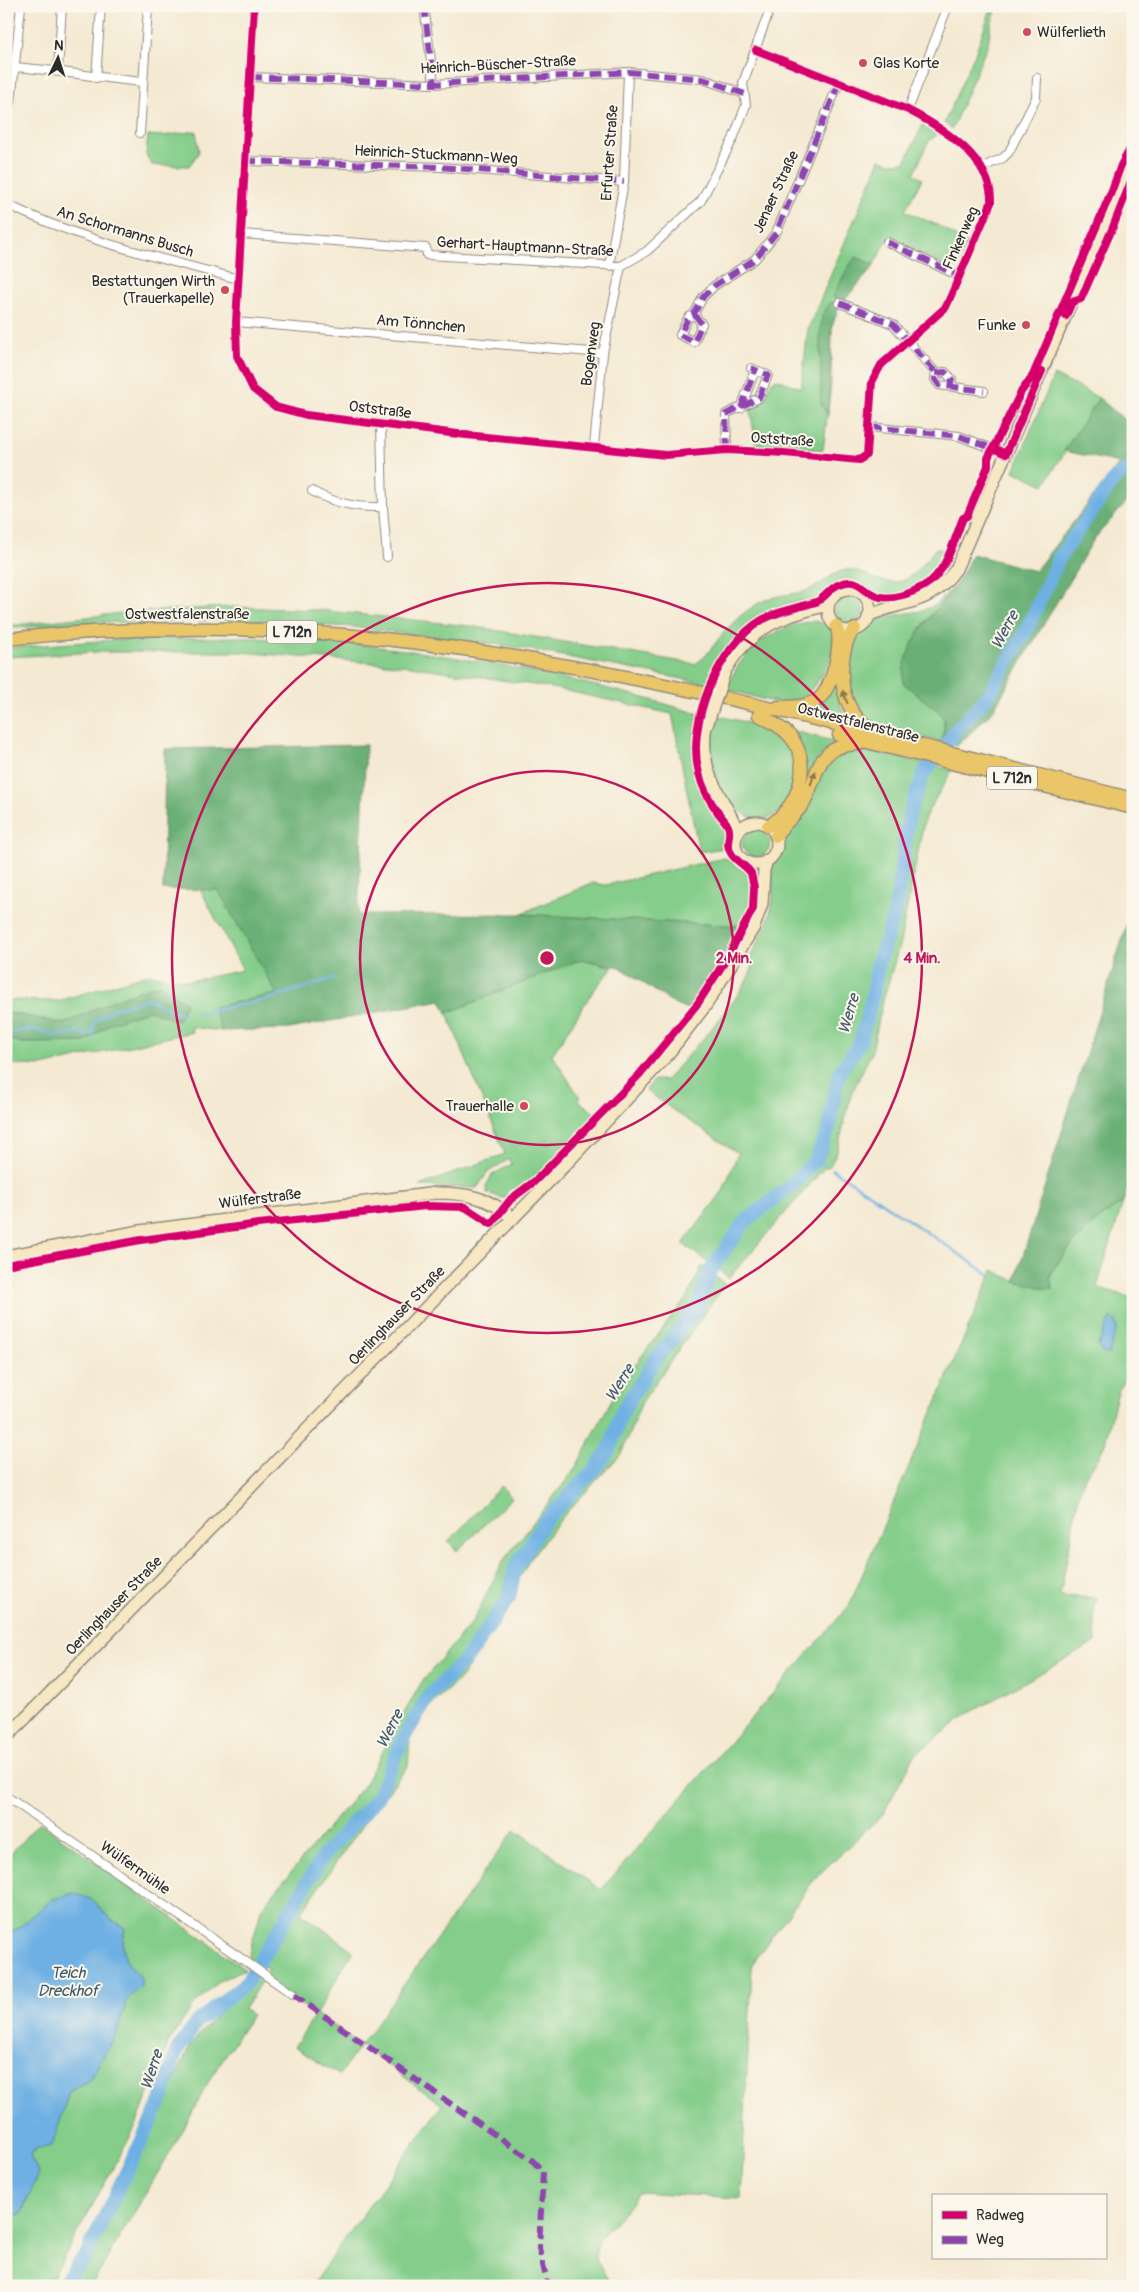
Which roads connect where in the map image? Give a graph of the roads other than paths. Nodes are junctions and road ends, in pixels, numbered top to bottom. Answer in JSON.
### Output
{"nodes":[{"id":1,"x":21,"y":6,"type":"edge"},
{"id":2,"x":62,"y":6,"type":"edge"},
{"id":3,"x":101,"y":6,"type":"edge"},
{"id":4,"x":148,"y":6,"type":"edge"},
{"id":5,"x":254,"y":6,"type":"edge"},
{"id":6,"x":424,"y":6,"type":"edge"},
{"id":7,"x":771,"y":6,"type":"edge"},
{"id":8,"x":948,"y":6,"type":"edge"},
{"id":9,"x":756,"y":50,"type":"junction"},
{"id":10,"x":14,"y":67,"type":"junction"},
{"id":11,"x":58,"y":70,"type":"junction"},
{"id":12,"x":628,"y":72,"type":"junction"},
{"id":13,"x":250,"y":77,"type":"junction"},
{"id":14,"x":96,"y":78,"type":"junction"},
{"id":15,"x":1036,"y":78,"type":"dead end"},
{"id":16,"x":142,"y":82,"type":"junction"},
{"id":17,"x":839,"y":83,"type":"junction"},
{"id":18,"x":434,"y":84,"type":"junction"},
{"id":19,"x":745,"y":94,"type":"junction"},
{"id":20,"x":10,"y":102,"type":"dead end"},
{"id":21,"x":908,"y":110,"type":"junction"},
{"id":22,"x":140,"y":133,"type":"dead end"},
{"id":23,"x":1133,"y":160,"type":"edge"},
{"id":24,"x":245,"y":161,"type":"junction"},
{"id":25,"x":983,"y":167,"type":"junction"},
{"id":26,"x":624,"y":182,"type":"junction"},
{"id":27,"x":6,"y":204,"type":"edge"},
{"id":28,"x":240,"y":234,"type":"junction"},
{"id":29,"x":887,"y":242,"type":"dead end"},
{"id":30,"x":610,"y":266,"type":"junction"},
{"id":31,"x":621,"y":266,"type":"junction"},
{"id":32,"x":959,"y":276,"type":"junction"},
{"id":33,"x":238,"y":279,"type":"junction"},
{"id":34,"x":840,"y":303,"type":"dead end"},
{"id":35,"x":694,"y":314,"type":"dead end"},
{"id":36,"x":236,"y":322,"type":"junction"},
{"id":37,"x":908,"y":342,"type":"junction"},
{"id":38,"x":603,"y":353,"type":"junction"},
{"id":39,"x":936,"y":373,"type":"junction"},
{"id":40,"x":950,"y":386,"type":"junction"},
{"id":41,"x":984,"y":391,"type":"dead end"},
{"id":42,"x":741,"y":408,"type":"junction"},
{"id":43,"x":381,"y":424,"type":"junction"},
{"id":44,"x":870,"y":427,"type":"junction"},
{"id":45,"x":594,"y":446,"type":"junction"},
{"id":46,"x":727,"y":450,"type":"junction"},
{"id":47,"x":1006,"y":454,"type":"junction"},
{"id":48,"x":312,"y":491,"type":"dead end"},
{"id":49,"x":383,"y":507,"type":"junction"},
{"id":50,"x":387,"y":558,"type":"dead end"},
{"id":51,"x":868,"y":602,"type":"junction"},
{"id":52,"x":828,"y":605,"type":"junction"},
{"id":53,"x":892,"y":606,"type":"junction"},
{"id":54,"x":805,"y":612,"type":"junction"},
{"id":55,"x":868,"y":616,"type":"junction"},
{"id":56,"x":833,"y":622,"type":"junction"},
{"id":57,"x":855,"y":629,"type":"junction"},
{"id":58,"x":6,"y":639,"type":"edge"},
{"id":59,"x":760,"y":711,"type":"junction"},
{"id":60,"x":892,"y":744,"type":"junction"},
{"id":61,"x":1133,"y":799,"type":"edge"},
{"id":62,"x":1133,"y":808,"type":"edge"},
{"id":63,"x":728,"y":809,"type":"junction"},
{"id":64,"x":748,"y":823,"type":"junction"},
{"id":65,"x":738,"y":831,"type":"junction"},
{"id":66,"x":772,"y":831,"type":"junction"},
{"id":67,"x":767,"y":860,"type":"junction"},
{"id":68,"x":751,"y":863,"type":"junction"},
{"id":69,"x":763,"y":884,"type":"junction"},
{"id":70,"x":513,"y":1219,"type":"junction"},
{"id":71,"x":6,"y":1256,"type":"edge"},
{"id":72,"x":6,"y":1738,"type":"edge"},
{"id":73,"x":6,"y":1796,"type":"edge"},
{"id":74,"x":294,"y":1995,"type":"dead end"}],
"edges":[{"from":1,"to":10,"type":"street"},
{"from":2,"to":11,"type":"street"},
{"from":3,"to":14,"type":"street"},
{"from":4,"to":16,"type":"street"},
{"from":5,"to":13,"type":"street","name":"Oststraße"},
{"from":6,"to":18,"type":"street"},
{"from":7,"to":9,"type":"street","name":"Gerhart-Hauptmann-Straße"},
{"from":8,"to":21,"type":"street"},
{"from":9,"to":17,"type":"street","name":"Finkenweg"},
{"from":9,"to":19,"type":"street","name":"Gerhart-Hauptmann-Straße"},
{"from":10,"to":11,"type":"street"},
{"from":10,"to":20,"type":"street"},
{"from":11,"to":14,"type":"street"},
{"from":12,"to":18,"type":"street","name":"Heinrich-Büscher-Straße"},
{"from":12,"to":19,"type":"street","name":"Heinrich-Büscher-Straße"},
{"from":12,"to":26,"type":"street","name":"Erfurter Straße"},
{"from":13,"to":18,"type":"street","name":"Heinrich-Büscher-Straße"},
{"from":13,"to":24,"type":"street","name":"Oststraße"},
{"from":14,"to":16,"type":"street"},
{"from":15,"to":25,"type":"street"},
{"from":16,"to":22,"type":"street"},
{"from":17,"to":21,"type":"street","name":"Finkenweg"},
{"from":17,"to":35,"type":"street","name":"Jenaer Straße"},
{"from":19,"to":31,"type":"street","name":"Gerhart-Hauptmann-Straße"},
{"from":21,"to":25,"type":"street","name":"Finkenweg"},
{"from":23,"to":47,"type":"main road"},
{"from":24,"to":26,"type":"street","name":"Heinrich-Stuckmann-Weg"},
{"from":24,"to":28,"type":"street","name":"Oststraße"},
{"from":25,"to":32,"type":"street","name":"Finkenweg"},
{"from":26,"to":30,"type":"street","name":"Erfurter Straße"},
{"from":27,"to":33,"type":"street","name":"An Schormanns Busch"},
{"from":28,"to":30,"type":"street","name":"Gerhart-Hauptmann-Straße"},
{"from":28,"to":33,"type":"street","name":"Oststraße"},
{"from":29,"to":32,"type":"street","name":"Finkenweg"},
{"from":30,"to":31,"type":"street","name":"Gerhart-Hauptmann-Straße"},
{"from":31,"to":38,"type":"street","name":"Bogenweg"},
{"from":32,"to":37,"type":"street","name":"Finkenweg"},
{"from":33,"to":36,"type":"street","name":"Oststraße"},
{"from":34,"to":37,"type":"street"},
{"from":36,"to":38,"type":"street","name":"Am Tönnchen"},
{"from":36,"to":43,"type":"street","name":"Oststraße"},
{"from":37,"to":39,"type":"street"},
{"from":37,"to":44,"type":"street","name":"Finkenweg"},
{"from":38,"to":45,"type":"street","name":"Bogenweg"},
{"from":39,"to":40,"type":"street"},
{"from":39,"to":40,"type":"street"},
{"from":40,"to":41,"type":"street"},
{"from":42,"to":42,"type":"street"},
{"from":42,"to":46,"type":"street"},
{"from":43,"to":45,"type":"street","name":"Oststraße"},
{"from":43,"to":49,"type":"street"},
{"from":44,"to":46,"type":"street","name":"Oststraße"},
{"from":44,"to":47,"type":"street"},
{"from":45,"to":46,"type":"street","name":"Oststraße"},
{"from":47,"to":53,"type":"main road"},
{"from":48,"to":49,"type":"street"},
{"from":49,"to":50,"type":"street"},
{"from":51,"to":52,"type":"main road"},
{"from":51,"to":53,"type":"main road"},
{"from":51,"to":55,"type":"main road"},
{"from":52,"to":54,"type":"main road"},
{"from":52,"to":56,"type":"main road"},
{"from":53,"to":55,"type":"main road"},
{"from":54,"to":56,"type":"main road"},
{"from":54,"to":63,"type":"main road","bridge":true},
{"from":55,"to":57,"type":"main road"},
{"from":56,"to":57,"type":"main road"},
{"from":56,"to":59,"type":"main road","number":"L 712n"},
{"from":60,"to":57,"type":"main road","number":"L 712n","one_way":true},
{"from":58,"to":59,"type":"main road","name":"Ostwestfalenstraße","number":"L 712n"},
{"from":59,"to":60,"type":"main road","name":"Ostwestfalenstraße","number":"L 712n"},
{"from":59,"to":66,"type":"main road","number":"L 712n"},
{"from":60,"to":61,"type":"main road","name":"Ostwestfalenstraße","number":"L 712n"},
{"from":60,"to":62,"type":"main road","name":"Ostwestfalenstraße","number":"L 712n"},
{"from":66,"to":60,"type":"main road","number":"L 712n","one_way":true},
{"from":63,"to":64,"type":"main road"},
{"from":63,"to":65,"type":"main road"},
{"from":64,"to":65,"type":"main road"},
{"from":64,"to":66,"type":"main road"},
{"from":65,"to":68,"type":"main road"},
{"from":66,"to":67,"type":"main road"},
{"from":67,"to":68,"type":"main road"},
{"from":67,"to":69,"type":"main road","name":"Oerlinghauser Straße"},
{"from":68,"to":69,"type":"main road"},
{"from":69,"to":70,"type":"main road","name":"Oerlinghauser Straße"},
{"from":70,"to":71,"type":"main road","name":"Wülferstraße"},
{"from":70,"to":72,"type":"main road","name":"Oerlinghauser Straße"},
{"from":73,"to":74,"type":"street","name":"Wülfermühle"}]}
